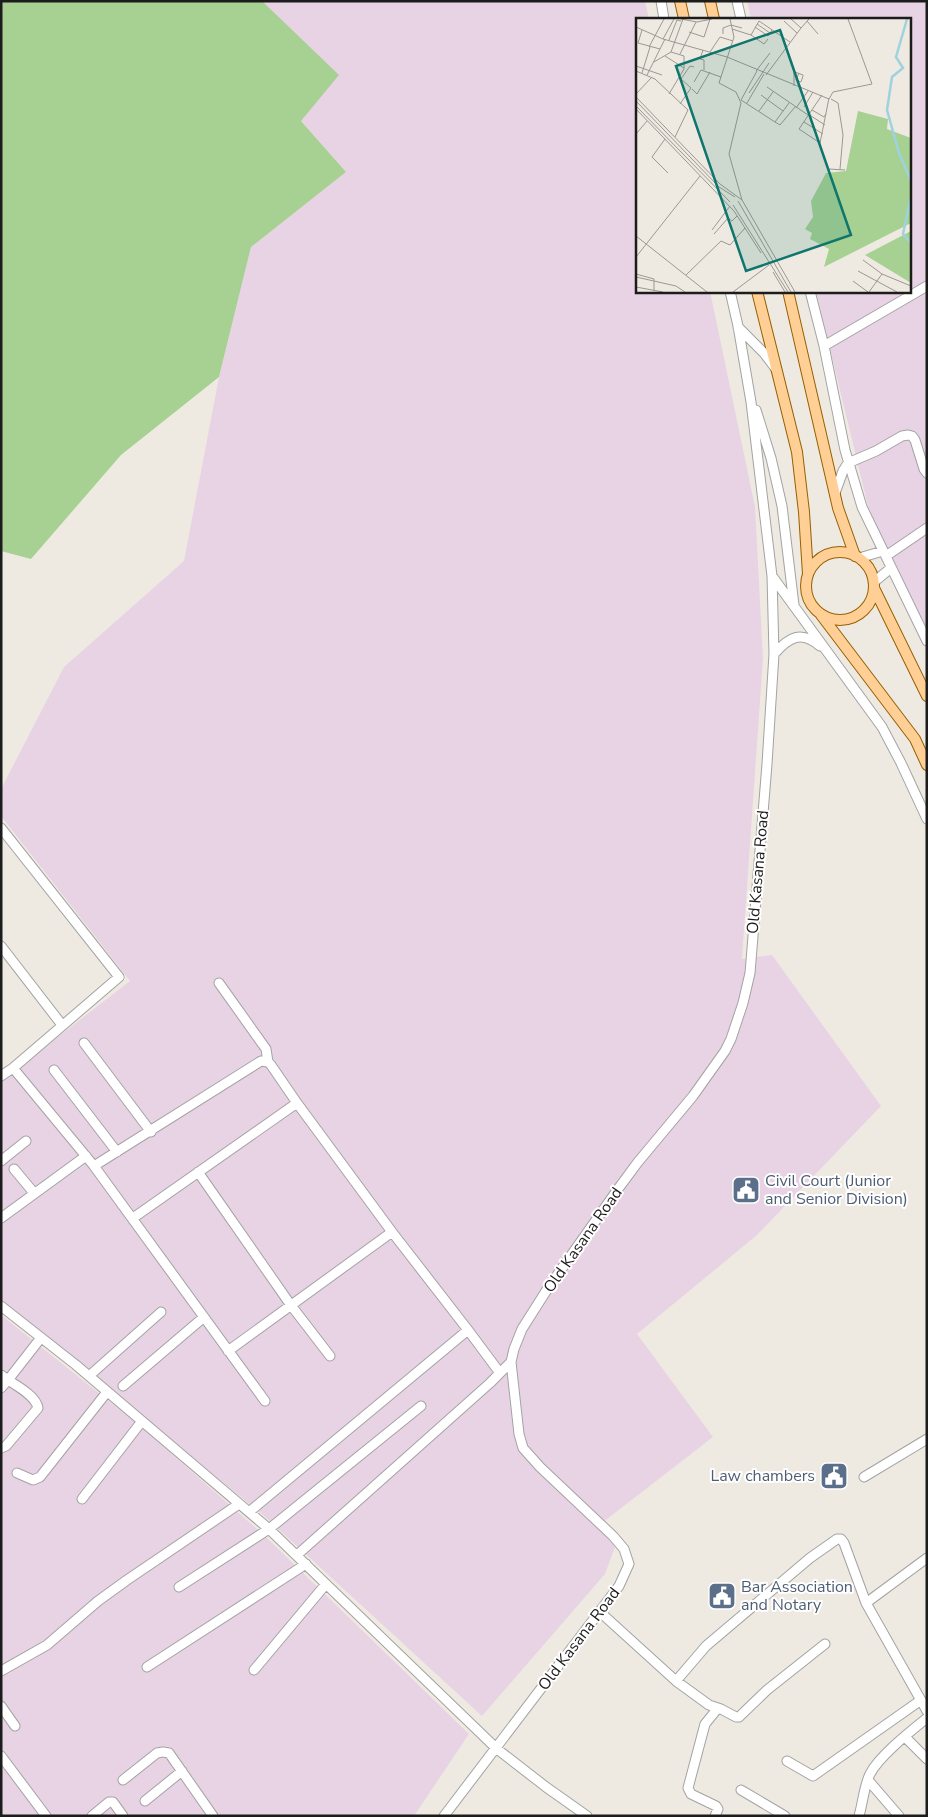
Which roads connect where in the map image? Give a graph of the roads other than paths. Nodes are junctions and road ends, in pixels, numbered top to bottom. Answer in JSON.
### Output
{"nodes":[{"id":1,"x":660,"y":1,"type":"edge"},
{"id":2,"x":680,"y":1,"type":"edge"},
{"id":3,"x":710,"y":1,"type":"edge"},
{"id":4,"x":737,"y":1,"type":"edge"},
{"id":5,"x":664,"y":18,"type":"edge"},
{"id":6,"x":684,"y":18,"type":"edge"},
{"id":7,"x":714,"y":18,"type":"edge"},
{"id":8,"x":741,"y":18,"type":"edge"},
{"id":9,"x":927,"y":286,"type":"edge"},
{"id":10,"x":730,"y":292,"type":"edge"},
{"id":11,"x":757,"y":292,"type":"edge"},
{"id":12,"x":788,"y":292,"type":"edge"},
{"id":13,"x":810,"y":292,"type":"edge"},
{"id":14,"x":738,"y":326,"type":"junction"},
{"id":15,"x":824,"y":346,"type":"junction"},
{"id":16,"x":776,"y":369,"type":"junction"},
{"id":17,"x":751,"y":402,"type":"junction"},
{"id":18,"x":848,"y":463,"type":"junction"},
{"id":19,"x":927,"y":473,"type":"edge"},
{"id":20,"x":835,"y":492,"type":"junction"},
{"id":21,"x":927,"y":528,"type":"edge"},
{"id":22,"x":884,"y":554,"type":"junction"},
{"id":23,"x":857,"y":557,"type":"junction"},
{"id":24,"x":891,"y":568,"type":"junction"},
{"id":25,"x":808,"y":574,"type":"junction"},
{"id":26,"x":772,"y":576,"type":"junction"},
{"id":27,"x":874,"y":585,"type":"junction"},
{"id":28,"x":794,"y":605,"type":"junction"},
{"id":29,"x":821,"y":615,"type":"junction"},
{"id":30,"x":927,"y":641,"type":"edge"},
{"id":31,"x":828,"y":653,"type":"junction"},
{"id":32,"x":774,"y":654,"type":"junction"},
{"id":33,"x":927,"y":696,"type":"edge"},
{"id":34,"x":927,"y":765,"type":"edge"},
{"id":35,"x":927,"y":819,"type":"edge"},
{"id":36,"x":1,"y":828,"type":"edge"},
{"id":37,"x":1,"y":946,"type":"edge"},
{"id":38,"x":219,"y":983,"type":"dead end"},
{"id":39,"x":62,"y":1025,"type":"junction"},
{"id":40,"x":84,"y":1043,"type":"dead end"},
{"id":41,"x":268,"y":1062,"type":"junction"},
{"id":42,"x":6,"y":1070,"type":"edge"},
{"id":43,"x":54,"y":1070,"type":"dead end"},
{"id":44,"x":297,"y":1103,"type":"junction"},
{"id":45,"x":151,"y":1132,"type":"junction"},
{"id":46,"x":26,"y":1141,"type":"dead end"},
{"id":47,"x":117,"y":1152,"type":"junction"},
{"id":48,"x":86,"y":1156,"type":"junction"},
{"id":49,"x":1,"y":1161,"type":"edge"},
{"id":50,"x":94,"y":1166,"type":"junction"},
{"id":51,"x":14,"y":1168,"type":"dead end"},
{"id":52,"x":198,"y":1172,"type":"junction"},
{"id":53,"x":34,"y":1193,"type":"junction"},
{"id":54,"x":2,"y":1214,"type":"edge"},
{"id":55,"x":133,"y":1218,"type":"junction"},
{"id":56,"x":392,"y":1232,"type":"junction"},
{"id":57,"x":290,"y":1304,"type":"junction"},
{"id":58,"x":1,"y":1306,"type":"edge"},
{"id":59,"x":161,"y":1312,"type":"dead end"},
{"id":60,"x":204,"y":1317,"type":"junction"},
{"id":61,"x":468,"y":1330,"type":"junction"},
{"id":62,"x":40,"y":1339,"type":"junction"},
{"id":63,"x":228,"y":1351,"type":"junction"},
{"id":64,"x":330,"y":1356,"type":"dead end"},
{"id":65,"x":512,"y":1362,"type":"junction"},
{"id":66,"x":500,"y":1374,"type":"junction"},
{"id":67,"x":89,"y":1376,"type":"junction"},
{"id":68,"x":4,"y":1377,"type":"edge"},
{"id":69,"x":123,"y":1386,"type":"dead end"},
{"id":70,"x":1,"y":1388,"type":"edge"},
{"id":71,"x":107,"y":1392,"type":"junction"},
{"id":72,"x":265,"y":1401,"type":"dead end"},
{"id":73,"x":421,"y":1406,"type":"dead end"},
{"id":74,"x":142,"y":1421,"type":"junction"},
{"id":75,"x":927,"y":1439,"type":"edge"},
{"id":76,"x":1,"y":1448,"type":"edge"},
{"id":77,"x":17,"y":1473,"type":"dead end"},
{"id":78,"x":864,"y":1477,"type":"dead end"},
{"id":79,"x":82,"y":1499,"type":"dead end"},
{"id":80,"x":239,"y":1504,"type":"junction"},
{"id":81,"x":249,"y":1512,"type":"junction"},
{"id":82,"x":269,"y":1529,"type":"junction"},
{"id":83,"x":297,"y":1555,"type":"junction"},
{"id":84,"x":927,"y":1558,"type":"edge"},
{"id":85,"x":306,"y":1564,"type":"junction"},
{"id":86,"x":326,"y":1584,"type":"junction"},
{"id":87,"x":179,"y":1587,"type":"dead end"},
{"id":88,"x":866,"y":1604,"type":"junction"},
{"id":89,"x":600,"y":1612,"type":"junction"},
{"id":90,"x":825,"y":1644,"type":"dead end"},
{"id":91,"x":147,"y":1667,"type":"dead end"},
{"id":92,"x":254,"y":1670,"type":"dead end"},
{"id":93,"x":1,"y":1671,"type":"edge"},
{"id":94,"x":676,"y":1681,"type":"junction"},
{"id":95,"x":921,"y":1700,"type":"junction"},
{"id":96,"x":1,"y":1706,"type":"edge"},
{"id":97,"x":718,"y":1708,"type":"junction"},
{"id":98,"x":927,"y":1711,"type":"edge"},
{"id":99,"x":927,"y":1718,"type":"edge"},
{"id":100,"x":15,"y":1726,"type":"dead end"},
{"id":101,"x":905,"y":1737,"type":"junction"},
{"id":102,"x":496,"y":1749,"type":"junction"},
{"id":103,"x":1,"y":1756,"type":"edge"},
{"id":104,"x":927,"y":1759,"type":"edge"},
{"id":105,"x":787,"y":1761,"type":"dead end"},
{"id":106,"x":182,"y":1771,"type":"junction"},
{"id":107,"x":122,"y":1780,"type":"dead end"},
{"id":108,"x":868,"y":1780,"type":"junction"},
{"id":109,"x":741,"y":1790,"type":"dead end"},
{"id":110,"x":145,"y":1801,"type":"dead end"},
{"id":111,"x":212,"y":1815,"type":"edge"},
{"id":112,"x":46,"y":1816,"type":"edge"},
{"id":113,"x":92,"y":1816,"type":"edge"},
{"id":114,"x":123,"y":1816,"type":"edge"},
{"id":115,"x":444,"y":1816,"type":"edge"},
{"id":116,"x":587,"y":1816,"type":"edge"},
{"id":117,"x":715,"y":1816,"type":"edge"},
{"id":118,"x":785,"y":1816,"type":"edge"},
{"id":119,"x":859,"y":1816,"type":"edge"},
{"id":120,"x":899,"y":1816,"type":"edge"}],
"edges":[{"from":1,"to":5,"type":"street"},
{"from":2,"to":6,"type":"main road"},
{"from":3,"to":7,"type":"main road"},
{"from":4,"to":8,"type":"street"},
{"from":9,"to":15,"type":"street"},
{"from":10,"to":14,"type":"street"},
{"from":11,"to":16,"type":"main road"},
{"from":12,"to":20,"type":"main road"},
{"from":13,"to":15,"type":"street"},
{"from":14,"to":16,"type":"street"},
{"from":14,"to":17,"type":"street"},
{"from":15,"to":18,"type":"street"},
{"from":16,"to":25,"type":"main road"},
{"from":17,"to":26,"type":"street","name":"Old Kasana Road"},
{"from":17,"to":28,"type":"street"},
{"from":18,"to":19,"type":"street"},
{"from":18,"to":20,"type":"street"},
{"from":18,"to":22,"type":"street"},
{"from":20,"to":23,"type":"main road"},
{"from":21,"to":22,"type":"street"},
{"from":22,"to":23,"type":"street"},
{"from":22,"to":24,"type":"street"},
{"from":23,"to":25,"type":"main road"},
{"from":23,"to":27,"type":"main road"},
{"from":24,"to":27,"type":"street"},
{"from":24,"to":30,"type":"street"},
{"from":25,"to":29,"type":"main road"},
{"from":26,"to":28,"type":"street"},
{"from":26,"to":32,"type":"street","name":"Old Kasana Road"},
{"from":27,"to":29,"type":"main road"},
{"from":27,"to":33,"type":"main road"},
{"from":28,"to":31,"type":"street"},
{"from":29,"to":34,"type":"main road"},
{"from":31,"to":32,"type":"street"},
{"from":31,"to":35,"type":"street"},
{"from":32,"to":65,"type":"street","name":"Old Kasana Road"},
{"from":36,"to":39,"type":"street"},
{"from":37,"to":39,"type":"street"},
{"from":38,"to":41,"type":"street"},
{"from":39,"to":42,"type":"street"},
{"from":40,"to":45,"type":"street"},
{"from":41,"to":44,"type":"street"},
{"from":41,"to":45,"type":"street"},
{"from":42,"to":48,"type":"street"},
{"from":43,"to":47,"type":"street"},
{"from":44,"to":52,"type":"street"},
{"from":44,"to":56,"type":"street"},
{"from":45,"to":47,"type":"street"},
{"from":46,"to":49,"type":"street"},
{"from":47,"to":50,"type":"street"},
{"from":48,"to":50,"type":"street"},
{"from":48,"to":53,"type":"street"},
{"from":50,"to":55,"type":"street"},
{"from":51,"to":53,"type":"street"},
{"from":52,"to":55,"type":"street"},
{"from":52,"to":57,"type":"street"},
{"from":53,"to":54,"type":"street"},
{"from":55,"to":60,"type":"street"},
{"from":56,"to":57,"type":"street"},
{"from":56,"to":61,"type":"street"},
{"from":57,"to":63,"type":"street"},
{"from":57,"to":64,"type":"street"},
{"from":58,"to":62,"type":"street"},
{"from":59,"to":67,"type":"street"},
{"from":60,"to":63,"type":"street"},
{"from":60,"to":69,"type":"street"},
{"from":61,"to":66,"type":"street"},
{"from":61,"to":81,"type":"street"},
{"from":62,"to":67,"type":"street"},
{"from":62,"to":68,"type":"street"},
{"from":63,"to":72,"type":"street"},
{"from":65,"to":66,"type":"street"},
{"from":65,"to":89,"type":"street","name":"Old Kasana Road"},
{"from":66,"to":83,"type":"street"},
{"from":67,"to":71,"type":"street"},
{"from":68,"to":70,"type":"street"},
{"from":68,"to":76,"type":"street"},
{"from":71,"to":74,"type":"street"},
{"from":71,"to":77,"type":"street"},
{"from":73,"to":82,"type":"street"},
{"from":74,"to":79,"type":"street"},
{"from":74,"to":80,"type":"street"},
{"from":75,"to":78,"type":"street"},
{"from":80,"to":81,"type":"street"},
{"from":80,"to":93,"type":"street"},
{"from":81,"to":82,"type":"street"},
{"from":82,"to":83,"type":"street"},
{"from":82,"to":87,"type":"street"},
{"from":83,"to":85,"type":"street"},
{"from":84,"to":88,"type":"street"},
{"from":85,"to":86,"type":"street"},
{"from":85,"to":91,"type":"street"},
{"from":86,"to":92,"type":"street"},
{"from":86,"to":102,"type":"street"},
{"from":88,"to":94,"type":"street"},
{"from":88,"to":95,"type":"street"},
{"from":89,"to":94,"type":"street"},
{"from":89,"to":102,"type":"street","name":"Old Kasana Road"},
{"from":90,"to":97,"type":"street"},
{"from":94,"to":97,"type":"street"},
{"from":95,"to":98,"type":"street"},
{"from":95,"to":105,"type":"street"},
{"from":96,"to":100,"type":"street"},
{"from":97,"to":117,"type":"street"},
{"from":99,"to":101,"type":"street"},
{"from":101,"to":104,"type":"street"},
{"from":101,"to":108,"type":"street"},
{"from":102,"to":115,"type":"street","name":"Old Kasana Road"},
{"from":102,"to":116,"type":"street"},
{"from":103,"to":112,"type":"street"},
{"from":106,"to":107,"type":"street"},
{"from":106,"to":110,"type":"street"},
{"from":106,"to":111,"type":"street"},
{"from":108,"to":119,"type":"street"},
{"from":108,"to":120,"type":"street"},
{"from":109,"to":118,"type":"street"},
{"from":113,"to":114,"type":"street"}]}
